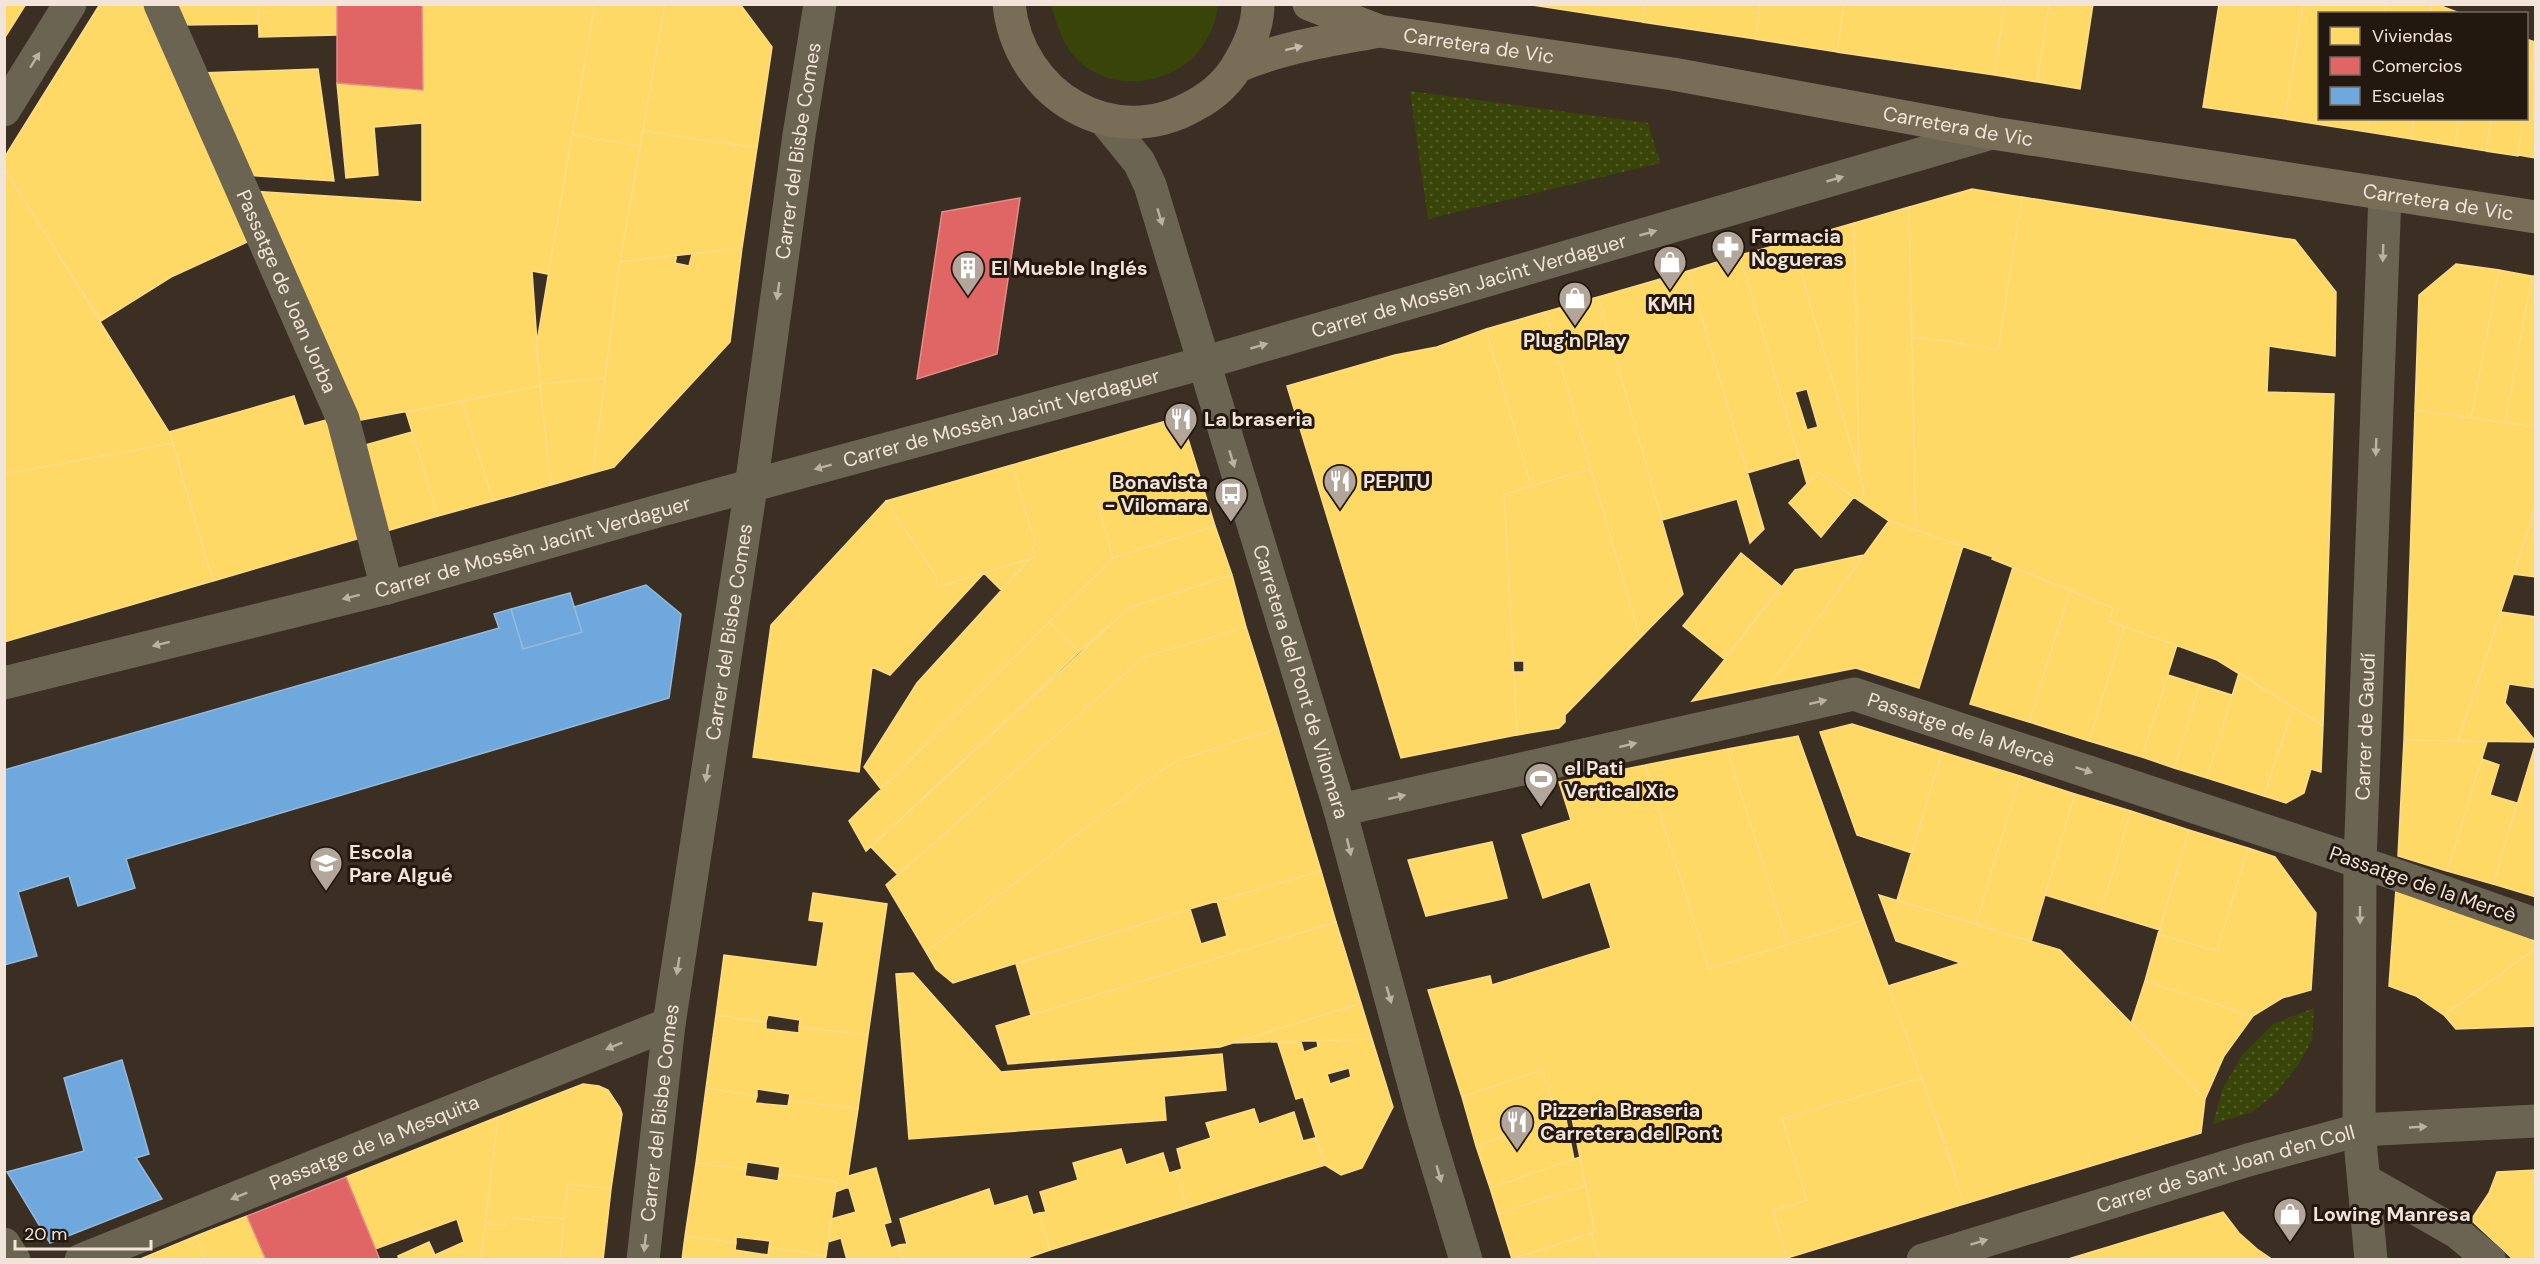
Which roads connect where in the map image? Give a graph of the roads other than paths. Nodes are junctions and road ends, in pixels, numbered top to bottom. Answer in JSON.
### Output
{"nodes":[{"id":1,"x":70,"y":4,"type":"edge"},
{"id":2,"x":160,"y":4,"type":"edge"},
{"id":3,"x":820,"y":4,"type":"edge"},
{"id":4,"x":1258,"y":4,"type":"edge"},
{"id":5,"x":1308,"y":4,"type":"edge"},
{"id":6,"x":1004,"y":9,"type":"edge"},
{"id":7,"x":1379,"y":31,"type":"junction"},
{"id":8,"x":1238,"y":66,"type":"junction"},
{"id":9,"x":4,"y":110,"type":"edge"},
{"id":10,"x":1104,"y":118,"type":"junction"},
{"id":11,"x":1992,"y":133,"type":"junction"},
{"id":12,"x":2385,"y":194,"type":"junction"},
{"id":13,"x":2535,"y":218,"type":"edge"},
{"id":14,"x":1203,"y":363,"type":"junction"},
{"id":15,"x":751,"y":487,"type":"junction"},
{"id":16,"x":387,"y":588,"type":"junction"},
{"id":17,"x":4,"y":683,"type":"edge"},
{"id":18,"x":1340,"y":810,"type":"junction"},
{"id":19,"x":2360,"y":862,"type":"junction"},
{"id":20,"x":2535,"y":924,"type":"edge"},
{"id":21,"x":669,"y":1024,"type":"junction"},
{"id":22,"x":2535,"y":1121,"type":"edge"},
{"id":23,"x":2359,"y":1130,"type":"junction"},
{"id":24,"x":2365,"y":1180,"type":"junction"},
{"id":25,"x":4,"y":1244,"type":"edge"},
{"id":26,"x":14,"y":1260,"type":"edge"},
{"id":27,"x":81,"y":1260,"type":"edge"},
{"id":28,"x":643,"y":1260,"type":"edge"},
{"id":29,"x":1466,"y":1260,"type":"edge"},
{"id":30,"x":1923,"y":1260,"type":"edge"},
{"id":31,"x":2371,"y":1260,"type":"edge"},
{"id":32,"x":2490,"y":1260,"type":"edge"}],
"edges":[{"from":9,"to":1,"type":"street","one_way":true},
{"from":2,"to":16,"type":"street","name":"Passatge de Joan Jorba"},
{"from":3,"to":15,"type":"street","name":"Carrer del Bisbe Comes","one_way":true},
{"from":4,"to":8,"type":"main road"},
{"from":5,"to":7,"type":"main road","name":"Carretera de Vic"},
{"from":6,"to":10,"type":"main road"},
{"from":8,"to":7,"type":"main road","name":"Carretera de Vic","one_way":true},
{"from":7,"to":11,"type":"main road","name":"Carretera de Vic"},
{"from":8,"to":10,"type":"main road"},
{"from":10,"to":14,"type":"street","name":"Carretera del Pont de Vilomara","one_way":true},
{"from":11,"to":12,"type":"main road","name":"Carretera de Vic"},
{"from":14,"to":11,"type":"street","name":"Carrer de Mossèn Jacint Verdaguer","one_way":true},
{"from":12,"to":13,"type":"main road","name":"Carretera de Vic"},
{"from":12,"to":19,"type":"street","name":"Carrer de Gaudí","one_way":true},
{"from":14,"to":15,"type":"street","name":"Carrer de Mossèn Jacint Verdaguer","one_way":true},
{"from":14,"to":18,"type":"street","name":"Carretera del Pont de Vilomara","one_way":true},
{"from":15,"to":16,"type":"street","name":"Carrer de Mossèn Jacint Verdaguer"},
{"from":15,"to":21,"type":"street","name":"Carrer del Bisbe Comes","one_way":true},
{"from":16,"to":17,"type":"street","name":"Carrer de Mossèn Jacint Verdaguer","one_way":true},
{"from":18,"to":19,"type":"street","name":"Passatge de la Mercè","one_way":true},
{"from":18,"to":29,"type":"street","name":"Carretera del Pont de Vilomara","one_way":true},
{"from":19,"to":20,"type":"street","name":"Passatge de la Mercè"},
{"from":19,"to":23,"type":"street","name":"Carrer de Gaudí","one_way":true},
{"from":21,"to":27,"type":"street","name":"Passatge de la Mesquita","one_way":true},
{"from":21,"to":28,"type":"street","name":"Carrer del Bisbe Comes","one_way":true},
{"from":23,"to":22,"type":"street","name":"Carrer de Sant Joan d'en Coll","one_way":true},
{"from":23,"to":24,"type":"street","name":"Carrer de Gaudí"},
{"from":30,"to":23,"type":"street","name":"Carrer de Sant Joan d'en Coll","one_way":true},
{"from":24,"to":31,"type":"street","name":"Carrer de Gaudí"},
{"from":24,"to":32,"type":"street"},
{"from":25,"to":26,"type":"street"}]}
